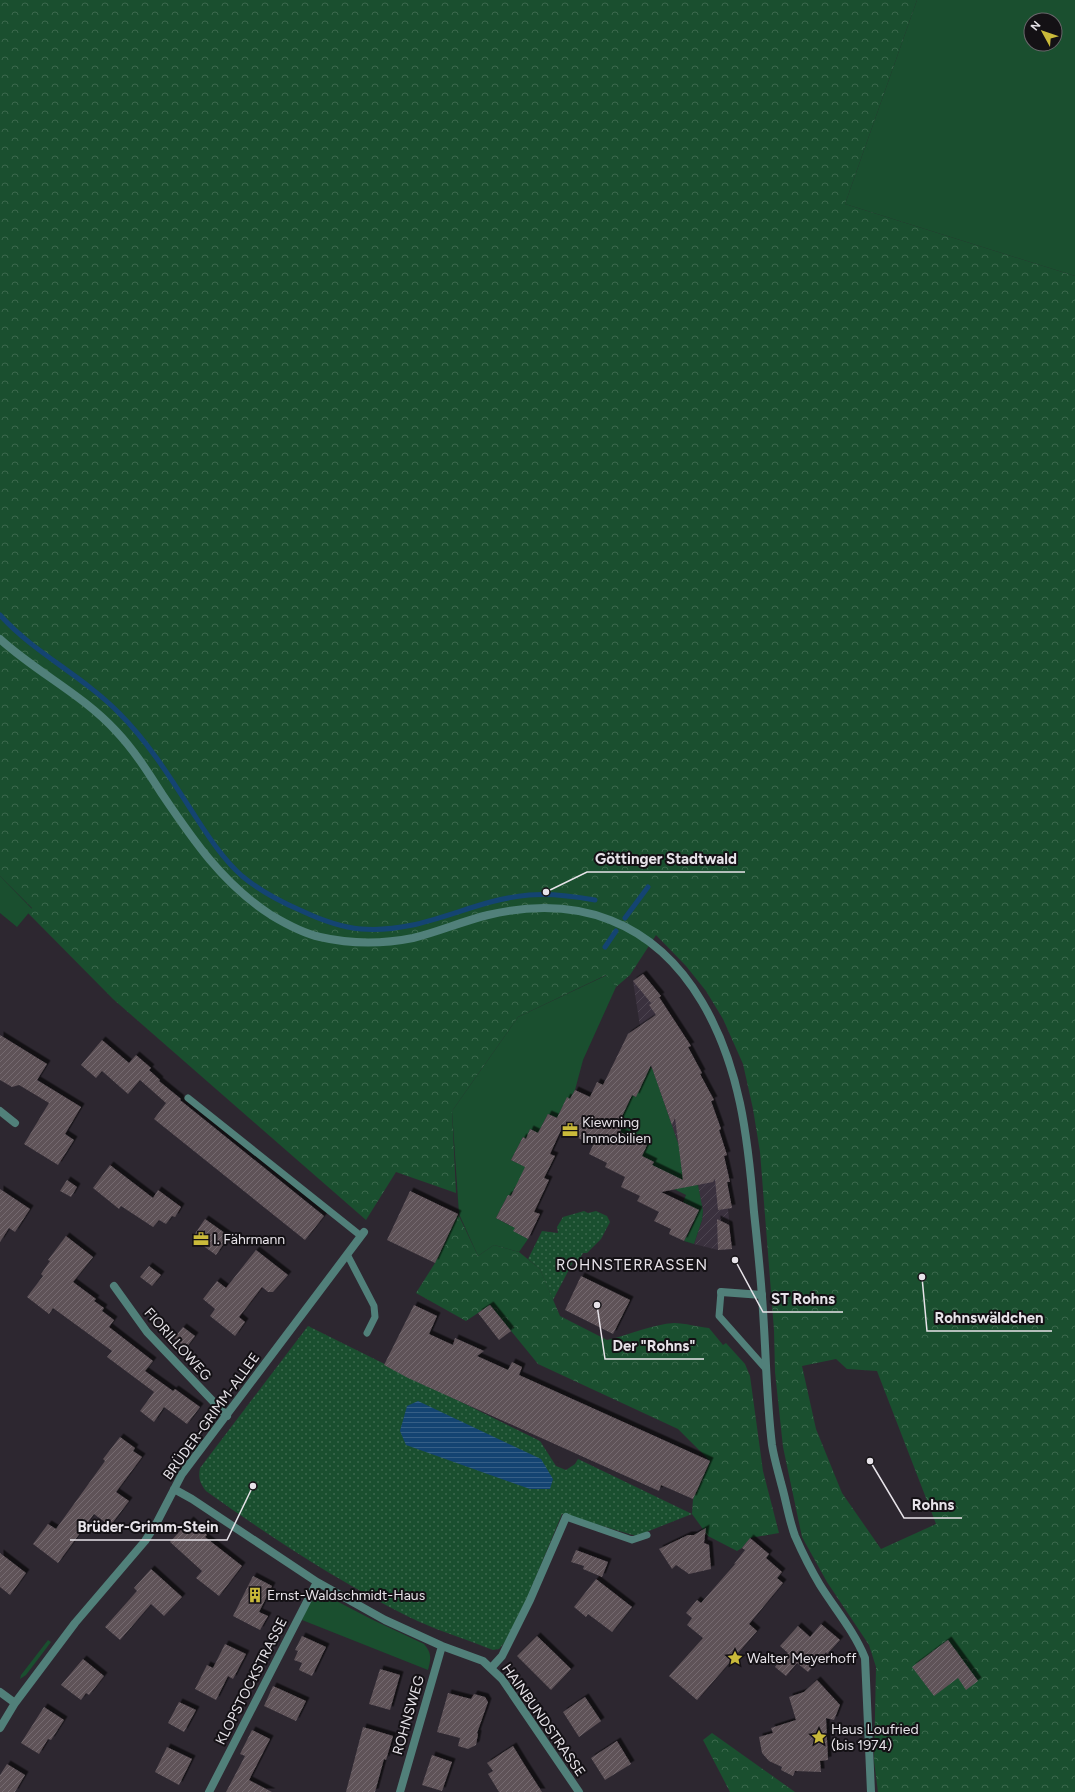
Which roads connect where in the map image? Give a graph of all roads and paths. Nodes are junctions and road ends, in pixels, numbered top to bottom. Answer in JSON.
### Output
{"nodes":[{"id":1,"x":0,"y":639,"type":"edge"},
{"id":2,"x":188,"y":1098,"type":"dead end"},
{"id":3,"x":0,"y":1111,"type":"edge"},
{"id":4,"x":15,"y":1123,"type":"dead end"},
{"id":5,"x":362,"y":1234,"type":"joint"},
{"id":6,"x":348,"y":1256,"type":"junction"},
{"id":7,"x":114,"y":1286,"type":"dead end"},
{"id":8,"x":721,"y":1292,"type":"joint"},
{"id":9,"x":762,"y":1294,"type":"junction"},
{"id":10,"x":367,"y":1333,"type":"dead end"},
{"id":11,"x":766,"y":1370,"type":"junction"},
{"id":12,"x":226,"y":1416,"type":"junction"},
{"id":13,"x":174,"y":1489,"type":"junction"},
{"id":14,"x":566,"y":1517,"type":"joint"},
{"id":15,"x":647,"y":1535,"type":"dead end"},
{"id":16,"x":317,"y":1582,"type":"junction"},
{"id":17,"x":442,"y":1646,"type":"junction"},
{"id":18,"x":492,"y":1667,"type":"junction"},
{"id":19,"x":0,"y":1692,"type":"edge"},
{"id":20,"x":14,"y":1703,"type":"junction"},
{"id":21,"x":0,"y":1728,"type":"edge"},
{"id":22,"x":209,"y":1792,"type":"edge"},
{"id":23,"x":400,"y":1792,"type":"edge"},
{"id":24,"x":579,"y":1792,"type":"edge"},
{"id":25,"x":871,"y":1792,"type":"edge"}],
"edges":[{"from":1,"to":9,"type":"street"},
{"from":2,"to":5,"type":"lane","name":"BRÜDER-GRIMM-ALLEE"},
{"from":3,"to":4,"type":"street"},
{"from":5,"to":6,"type":"street","name":"BRÜDER-GRIMM-ALLEE"},
{"from":6,"to":10,"type":"lane"},
{"from":6,"to":12,"type":"street","name":"BRÜDER-GRIMM-ALLEE"},
{"from":7,"to":12,"type":"street","name":"FIORILLOWEG"},
{"from":8,"to":9,"type":"street"},
{"from":8,"to":11,"type":"lane"},
{"from":9,"to":11,"type":"street"},
{"from":11,"to":25,"type":"street"},
{"from":12,"to":13,"type":"street","name":"BRÜDER-GRIMM-ALLEE"},
{"from":13,"to":16,"type":"street","name":"HAINBUNDSTRASSE"},
{"from":13,"to":20,"type":"street","name":"BRÜDER-GRIMM-ALLEE"},
{"from":14,"to":15,"type":"lane"},
{"from":14,"to":18,"type":"street"},
{"from":16,"to":17,"type":"street","name":"HAINBUNDSTRASSE"},
{"from":16,"to":22,"type":"street","name":"KLOPSTOCKSTRASSE"},
{"from":17,"to":18,"type":"street","name":"HAINBUNDSTRASSE"},
{"from":17,"to":23,"type":"street","name":"ROHNSWEG"},
{"from":18,"to":24,"type":"street","name":"HAINBUNDSTRASSE"},
{"from":19,"to":20,"type":"street"},
{"from":20,"to":21,"type":"street","name":"BRÜDER-GRIMM-ALLEE"}]}
